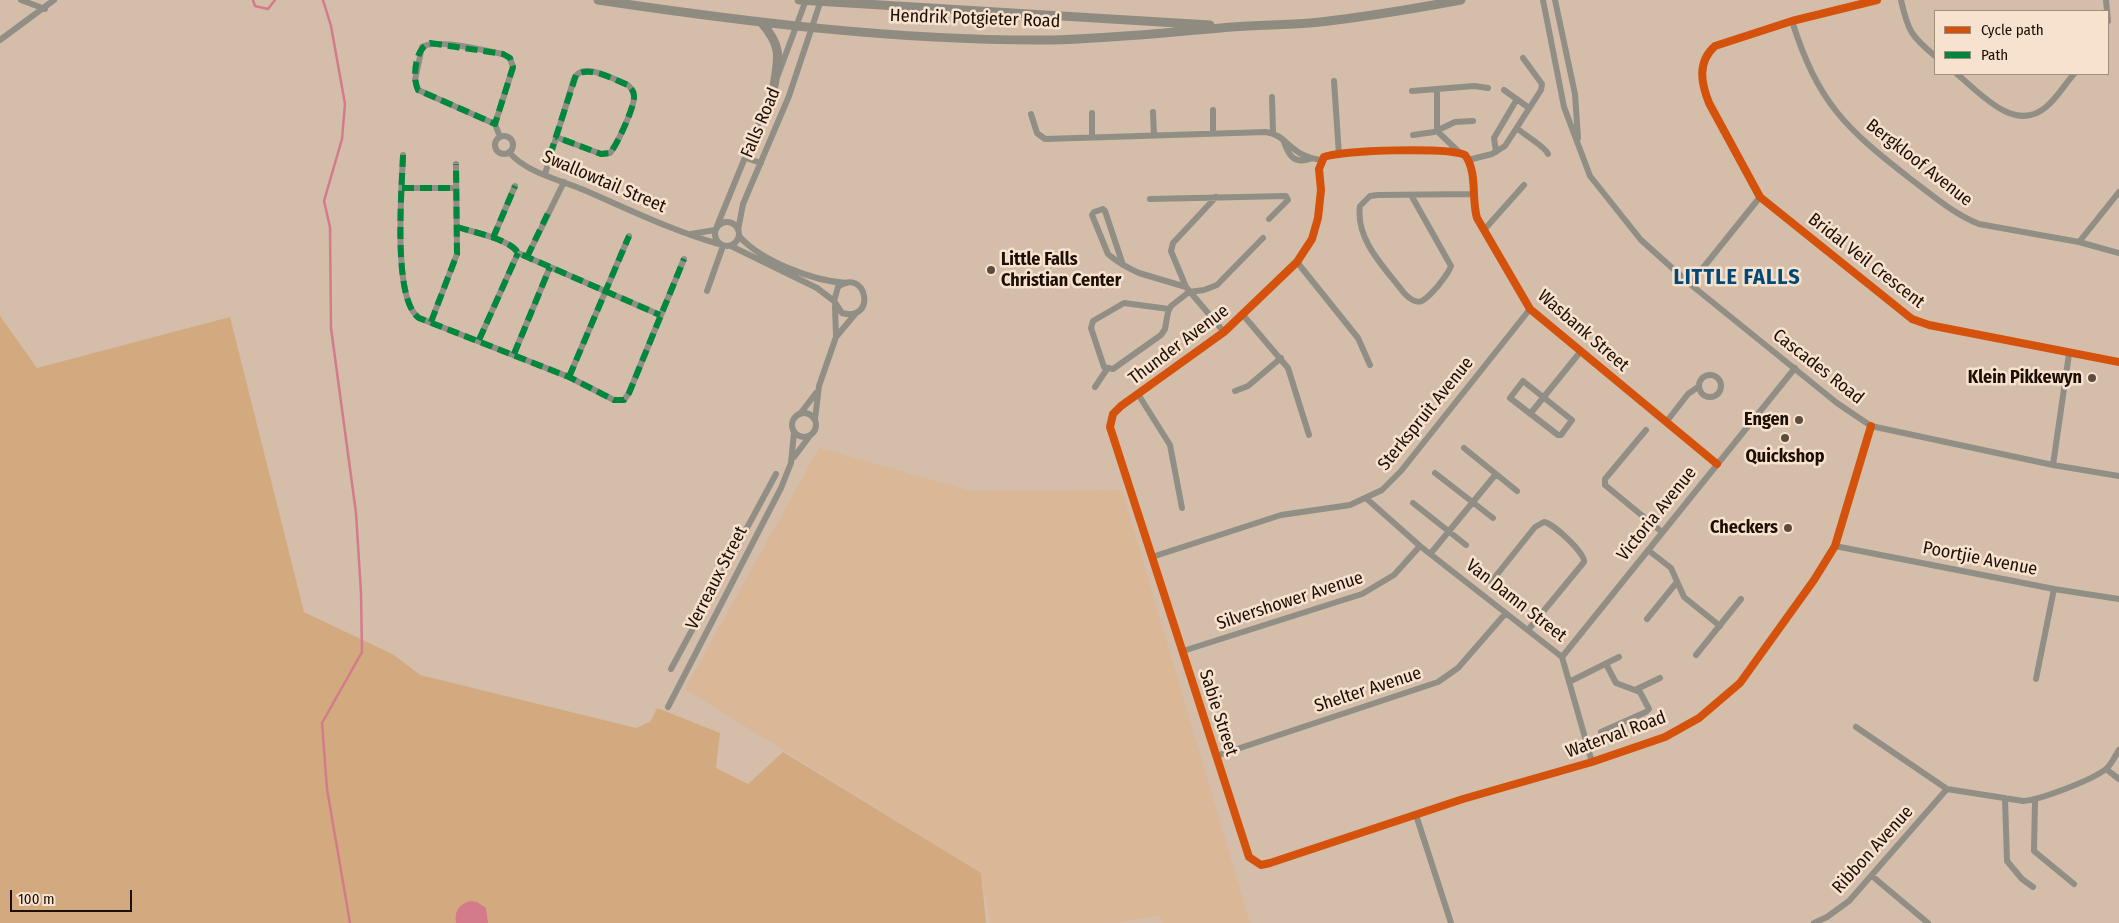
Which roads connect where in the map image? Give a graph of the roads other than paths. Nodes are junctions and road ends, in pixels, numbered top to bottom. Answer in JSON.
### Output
{"nodes":[{"id":1,"x":21,"y":0,"type":"edge"},
{"id":2,"x":54,"y":0,"type":"edge"},
{"id":3,"x":598,"y":0,"type":"edge"},
{"id":4,"x":799,"y":0,"type":"edge"},
{"id":5,"x":806,"y":0,"type":"edge"},
{"id":6,"x":1462,"y":0,"type":"edge"},
{"id":7,"x":1543,"y":0,"type":"edge"},
{"id":8,"x":1555,"y":0,"type":"edge"},
{"id":9,"x":1877,"y":0,"type":"edge"},
{"id":10,"x":1901,"y":0,"type":"edge"},
{"id":11,"x":821,"y":1,"type":"edge"},
{"id":12,"x":870,"y":2,"type":"edge"},
{"id":13,"x":44,"y":9,"type":"junction"},
{"id":14,"x":1792,"y":21,"type":"junction"},
{"id":15,"x":761,"y":22,"type":"junction"},
{"id":16,"x":796,"y":26,"type":"junction"},
{"id":17,"x":814,"y":27,"type":"junction"},
{"id":18,"x":1232,"y":27,"type":"junction"},
{"id":19,"x":0,"y":40,"type":"edge"},
{"id":20,"x":1934,"y":55,"type":"edge"},
{"id":21,"x":1523,"y":58,"type":"dead end"},
{"id":22,"x":1958,"y":75,"type":"edge"},
{"id":23,"x":2073,"y":75,"type":"edge"},
{"id":24,"x":1334,"y":81,"type":"dead end"},
{"id":25,"x":774,"y":86,"type":"junction"},
{"id":26,"x":1488,"y":88,"type":"dead end"},
{"id":27,"x":1437,"y":89,"type":"junction"},
{"id":28,"x":1504,"y":90,"type":"dead end"},
{"id":29,"x":1412,"y":91,"type":"dead end"},
{"id":30,"x":1272,"y":97,"type":"dead end"},
{"id":31,"x":1517,"y":99,"type":"junction"},
{"id":32,"x":1530,"y":108,"type":"junction"},
{"id":33,"x":1214,"y":110,"type":"dead end"},
{"id":34,"x":1092,"y":112,"type":"dead end"},
{"id":35,"x":1153,"y":112,"type":"dead end"},
{"id":36,"x":1031,"y":114,"type":"dead end"},
{"id":37,"x":1473,"y":122,"type":"dead end"},
{"id":38,"x":495,"y":124,"type":"junction"},
{"id":39,"x":1517,"y":128,"type":"junction"},
{"id":40,"x":1437,"y":131,"type":"junction"},
{"id":41,"x":1214,"y":133,"type":"junction"},
{"id":42,"x":1273,"y":133,"type":"junction"},
{"id":43,"x":1154,"y":135,"type":"junction"},
{"id":44,"x":1413,"y":135,"type":"dead end"},
{"id":45,"x":500,"y":137,"type":"junction"},
{"id":46,"x":556,"y":137,"type":"junction"},
{"id":47,"x":1092,"y":137,"type":"junction"},
{"id":48,"x":1579,"y":147,"type":"junction"},
{"id":49,"x":509,"y":152,"type":"junction"},
{"id":50,"x":1459,"y":152,"type":"junction"},
{"id":51,"x":1496,"y":152,"type":"junction"},
{"id":52,"x":404,"y":154,"type":"dead end"},
{"id":53,"x":1548,"y":154,"type":"dead end"},
{"id":54,"x":1339,"y":155,"type":"junction"},
{"id":55,"x":746,"y":158,"type":"junction"},
{"id":56,"x":1322,"y":160,"type":"junction"},
{"id":57,"x":1468,"y":160,"type":"junction"},
{"id":58,"x":761,"y":163,"type":"junction"},
{"id":59,"x":456,"y":164,"type":"dead end"},
{"id":60,"x":544,"y":174,"type":"junction"},
{"id":61,"x":564,"y":182,"type":"junction"},
{"id":62,"x":1524,"y":185,"type":"dead end"},
{"id":63,"x":516,"y":186,"type":"dead end"},
{"id":64,"x":402,"y":188,"type":"junction"},
{"id":65,"x":456,"y":188,"type":"junction"},
{"id":66,"x":2119,"y":192,"type":"edge"},
{"id":67,"x":1474,"y":194,"type":"junction"},
{"id":68,"x":1411,"y":195,"type":"junction"},
{"id":69,"x":1216,"y":197,"type":"junction"},
{"id":70,"x":1760,"y":197,"type":"junction"},
{"id":71,"x":1150,"y":199,"type":"dead end"},
{"id":72,"x":1269,"y":219,"type":"dead end"},
{"id":73,"x":457,"y":227,"type":"junction"},
{"id":74,"x":716,"y":228,"type":"junction"},
{"id":75,"x":1484,"y":230,"type":"junction"},
{"id":76,"x":739,"y":233,"type":"junction"},
{"id":77,"x":690,"y":234,"type":"junction"},
{"id":78,"x":629,"y":236,"type":"dead end"},
{"id":79,"x":493,"y":238,"type":"junction"},
{"id":80,"x":1263,"y":238,"type":"dead end"},
{"id":81,"x":2079,"y":242,"type":"junction"},
{"id":82,"x":721,"y":245,"type":"junction"},
{"id":83,"x":732,"y":246,"type":"junction"},
{"id":84,"x":518,"y":253,"type":"junction"},
{"id":85,"x":2119,"y":253,"type":"edge"},
{"id":86,"x":527,"y":257,"type":"junction"},
{"id":87,"x":684,"y":259,"type":"dead end"},
{"id":88,"x":1297,"y":262,"type":"junction"},
{"id":89,"x":1123,"y":265,"type":"junction"},
{"id":90,"x":550,"y":267,"type":"junction"},
{"id":91,"x":847,"y":283,"type":"junction"},
{"id":92,"x":1690,"y":284,"type":"junction"},
{"id":93,"x":1187,"y":289,"type":"junction"},
{"id":94,"x":606,"y":292,"type":"junction"},
{"id":95,"x":707,"y":292,"type":"dead end"},
{"id":96,"x":835,"y":303,"type":"junction"},
{"id":97,"x":1169,"y":309,"type":"junction"},
{"id":98,"x":1530,"y":309,"type":"junction"},
{"id":99,"x":857,"y":312,"type":"junction"},
{"id":100,"x":660,"y":315,"type":"junction"},
{"id":101,"x":1243,"y":315,"type":"junction"},
{"id":102,"x":431,"y":322,"type":"junction"},
{"id":103,"x":1224,"y":332,"type":"junction"},
{"id":104,"x":836,"y":337,"type":"junction"},
{"id":105,"x":479,"y":340,"type":"junction"},
{"id":106,"x":1581,"y":351,"type":"junction"},
{"id":107,"x":514,"y":354,"type":"junction"},
{"id":108,"x":2069,"y":354,"type":"junction"},
{"id":109,"x":1281,"y":358,"type":"junction"},
{"id":110,"x":2119,"y":362,"type":"edge"},
{"id":111,"x":1370,"y":365,"type":"dead end"},
{"id":112,"x":1795,"y":368,"type":"junction"},
{"id":113,"x":1107,"y":369,"type":"junction"},
{"id":114,"x":569,"y":377,"type":"junction"},
{"id":115,"x":819,"y":386,"type":"junction"},
{"id":116,"x":1095,"y":387,"type":"dead end"},
{"id":117,"x":1698,"y":388,"type":"dead end"},
{"id":118,"x":1235,"y":391,"type":"dead end"},
{"id":119,"x":1138,"y":394,"type":"junction"},
{"id":120,"x":1544,"y":397,"type":"junction"},
{"id":121,"x":800,"y":414,"type":"junction"},
{"id":122,"x":1530,"y":414,"type":"junction"},
{"id":123,"x":815,"y":419,"type":"junction"},
{"id":124,"x":1667,"y":421,"type":"junction"},
{"id":125,"x":1870,"y":426,"type":"junction"},
{"id":126,"x":1646,"y":430,"type":"dead end"},
{"id":127,"x":794,"y":432,"type":"junction"},
{"id":128,"x":1309,"y":435,"type":"dead end"},
{"id":129,"x":809,"y":437,"type":"junction"},
{"id":130,"x":1464,"y":448,"type":"dead end"},
{"id":131,"x":790,"y":463,"type":"junction"},
{"id":132,"x":1718,"y":464,"type":"junction"},
{"id":133,"x":2053,"y":465,"type":"junction"},
{"id":134,"x":1435,"y":473,"type":"dead end"},
{"id":135,"x":776,"y":474,"type":"dead end"},
{"id":136,"x":1496,"y":474,"type":"junction"},
{"id":137,"x":2119,"y":476,"type":"edge"},
{"id":138,"x":1518,"y":491,"type":"dead end"},
{"id":139,"x":1367,"y":500,"type":"junction"},
{"id":140,"x":1473,"y":502,"type":"junction"},
{"id":141,"x":1413,"y":503,"type":"dead end"},
{"id":142,"x":1182,"y":508,"type":"dead end"},
{"id":143,"x":1493,"y":518,"type":"dead end"},
{"id":144,"x":1448,"y":532,"type":"junction"},
{"id":145,"x":1662,"y":532,"type":"junction"},
{"id":146,"x":1466,"y":545,"type":"dead end"},
{"id":147,"x":1420,"y":546,"type":"junction"},
{"id":148,"x":1835,"y":546,"type":"junction"},
{"id":149,"x":1648,"y":550,"type":"junction"},
{"id":150,"x":1431,"y":553,"type":"junction"},
{"id":151,"x":1152,"y":556,"type":"junction"},
{"id":152,"x":1491,"y":582,"type":"dead end"},
{"id":153,"x":1677,"y":582,"type":"junction"},
{"id":154,"x":2054,"y":589,"type":"junction"},
{"id":155,"x":1741,"y":599,"type":"dead end"},
{"id":156,"x":2119,"y":599,"type":"edge"},
{"id":157,"x":1505,"y":614,"type":"junction"},
{"id":158,"x":1647,"y":619,"type":"dead end"},
{"id":159,"x":1720,"y":626,"type":"junction"},
{"id":160,"x":1528,"y":630,"type":"junction"},
{"id":161,"x":1183,"y":651,"type":"junction"},
{"id":162,"x":1696,"y":655,"type":"dead end"},
{"id":163,"x":1562,"y":657,"type":"junction"},
{"id":164,"x":1619,"y":658,"type":"dead end"},
{"id":165,"x":1606,"y":664,"type":"junction"},
{"id":166,"x":671,"y":670,"type":"dead end"},
{"id":167,"x":1660,"y":678,"type":"dead end"},
{"id":168,"x":2036,"y":679,"type":"dead end"},
{"id":169,"x":1569,"y":682,"type":"junction"},
{"id":170,"x":1635,"y":690,"type":"junction"},
{"id":171,"x":668,"y":707,"type":"dead end"},
{"id":172,"x":1856,"y":728,"type":"dead end"},
{"id":173,"x":1601,"y":732,"type":"dead end"},
{"id":174,"x":2119,"y":750,"type":"edge"},
{"id":175,"x":1216,"y":756,"type":"junction"},
{"id":176,"x":1592,"y":762,"type":"junction"},
{"id":177,"x":2106,"y":769,"type":"junction"},
{"id":178,"x":2119,"y":779,"type":"edge"},
{"id":179,"x":1947,"y":789,"type":"junction"},
{"id":180,"x":2005,"y":798,"type":"junction"},
{"id":181,"x":2035,"y":800,"type":"junction"},
{"id":182,"x":1416,"y":815,"type":"junction"},
{"id":183,"x":1270,"y":863,"type":"joint"},
{"id":184,"x":1872,"y":876,"type":"junction"},
{"id":185,"x":2074,"y":884,"type":"dead end"},
{"id":186,"x":2033,"y":887,"type":"dead end"},
{"id":187,"x":1451,"y":923,"type":"edge"},
{"id":188,"x":1814,"y":923,"type":"edge"},
{"id":189,"x":1928,"y":923,"type":"edge"}],
"edges":[{"from":1,"to":13,"type":"street"},
{"from":2,"to":13,"type":"street"},
{"from":3,"to":15,"type":"main road","name":"Hendrik Potgieter Road"},
{"from":4,"to":5,"type":"main road","name":"Hendrik Potgieter Road"},
{"from":5,"to":11,"type":"main road","name":"Hendrik Potgieter Road"},
{"from":5,"to":16,"type":"street","name":"Falls Road"},
{"from":6,"to":18,"type":"main road","name":"Hendrik Potgieter Road"},
{"from":7,"to":48,"type":"street","name":"Cascades Road"},
{"from":8,"to":48,"type":"street","name":"Cascades Road"},
{"from":9,"to":14,"type":"street"},
{"from":10,"to":20,"type":"street"},
{"from":11,"to":12,"type":"main road","name":"Hendrik Potgieter Road"},
{"from":11,"to":17,"type":"street","name":"Falls Road"},
{"from":12,"to":18,"type":"main road","name":"Hendrik Potgieter Road"},
{"from":13,"to":19,"type":"street"},
{"from":14,"to":70,"type":"street","name":"Bridal Veil Crescent"},
{"from":14,"to":81,"type":"street","name":"Bergkloof Avenue"},
{"from":15,"to":16,"type":"main road","name":"Hendrik Potgieter Road"},
{"from":15,"to":25,"type":"main road"},
{"from":16,"to":17,"type":"main road","name":"Hendrik Potgieter Road"},
{"from":16,"to":25,"type":"street","name":"Falls Road"},
{"from":17,"to":18,"type":"main road","name":"Hendrik Potgieter Road"},
{"from":17,"to":58,"type":"street","name":"Falls Road"},
{"from":21,"to":32,"type":"street"},
{"from":22,"to":23,"type":"street"},
{"from":24,"to":54,"type":"street"},
{"from":25,"to":55,"type":"street","name":"Falls Road"},
{"from":26,"to":27,"type":"street"},
{"from":27,"to":29,"type":"street"},
{"from":27,"to":40,"type":"street"},
{"from":28,"to":31,"type":"street"},
{"from":30,"to":42,"type":"street"},
{"from":31,"to":32,"type":"street"},
{"from":31,"to":51,"type":"street"},
{"from":32,"to":39,"type":"street"},
{"from":33,"to":41,"type":"street"},
{"from":34,"to":47,"type":"street"},
{"from":35,"to":43,"type":"street"},
{"from":36,"to":47,"type":"street"},
{"from":37,"to":40,"type":"street"},
{"from":38,"to":38,"type":"street"},
{"from":38,"to":45,"type":"street"},
{"from":39,"to":51,"type":"street"},
{"from":39,"to":53,"type":"street"},
{"from":40,"to":44,"type":"street"},
{"from":40,"to":50,"type":"street"},
{"from":41,"to":42,"type":"street"},
{"from":41,"to":43,"type":"street"},
{"from":42,"to":56,"type":"street"},
{"from":43,"to":47,"type":"street"},
{"from":45,"to":49,"type":"street"},
{"from":45,"to":49,"type":"street"},
{"from":46,"to":46,"type":"street"},
{"from":46,"to":60,"type":"street"},
{"from":48,"to":92,"type":"street","name":"Cascades Road"},
{"from":49,"to":60,"type":"street","name":"Swallowtail Street"},
{"from":50,"to":54,"type":"street"},
{"from":50,"to":57,"type":"street"},
{"from":51,"to":57,"type":"street"},
{"from":52,"to":64,"type":"street"},
{"from":54,"to":56,"type":"street"},
{"from":55,"to":58,"type":"street"},
{"from":55,"to":74,"type":"street","name":"Falls Road"},
{"from":56,"to":88,"type":"street","name":"Thunder Avenue"},
{"from":57,"to":67,"type":"street","name":"Wasbank Street"},
{"from":58,"to":76,"type":"street","name":"Falls Road"},
{"from":59,"to":65,"type":"street"},
{"from":60,"to":61,"type":"street","name":"Swallowtail Street"},
{"from":61,"to":77,"type":"street","name":"Swallowtail Street"},
{"from":61,"to":86,"type":"street"},
{"from":62,"to":75,"type":"street"},
{"from":63,"to":79,"type":"street"},
{"from":64,"to":65,"type":"street"},
{"from":64,"to":102,"type":"street"},
{"from":65,"to":73,"type":"street"},
{"from":66,"to":81,"type":"street"},
{"from":67,"to":68,"type":"street"},
{"from":67,"to":75,"type":"street","name":"Wasbank Street"},
{"from":68,"to":68,"type":"street"},
{"from":69,"to":71,"type":"street"},
{"from":69,"to":72,"type":"street"},
{"from":69,"to":93,"type":"street"},
{"from":70,"to":92,"type":"street"},
{"from":70,"to":108,"type":"street","name":"Bridal Veil Crescent"},
{"from":73,"to":79,"type":"street"},
{"from":73,"to":102,"type":"street"},
{"from":74,"to":76,"type":"street"},
{"from":74,"to":77,"type":"street"},
{"from":74,"to":82,"type":"street"},
{"from":75,"to":98,"type":"street","name":"Wasbank Street"},
{"from":76,"to":83,"type":"street"},
{"from":76,"to":91,"type":"street"},
{"from":77,"to":82,"type":"street","name":"Swallowtail Street"},
{"from":78,"to":94,"type":"street"},
{"from":79,"to":84,"type":"street"},
{"from":80,"to":93,"type":"street"},
{"from":81,"to":85,"type":"street","name":"Bergkloof Avenue"},
{"from":82,"to":83,"type":"street"},
{"from":82,"to":95,"type":"street"},
{"from":83,"to":96,"type":"street"},
{"from":84,"to":86,"type":"street"},
{"from":84,"to":105,"type":"street"},
{"from":86,"to":90,"type":"street"},
{"from":87,"to":100,"type":"street"},
{"from":88,"to":101,"type":"street","name":"Thunder Avenue"},
{"from":88,"to":111,"type":"street"},
{"from":89,"to":89,"type":"street"},
{"from":89,"to":93,"type":"street"},
{"from":90,"to":94,"type":"street"},
{"from":90,"to":107,"type":"street"},
{"from":91,"to":96,"type":"street"},
{"from":91,"to":99,"type":"street"},
{"from":92,"to":112,"type":"street","name":"Cascades Road"},
{"from":93,"to":97,"type":"street"},
{"from":93,"to":103,"type":"street"},
{"from":94,"to":100,"type":"street"},
{"from":94,"to":114,"type":"street"},
{"from":96,"to":99,"type":"street"},
{"from":96,"to":104,"type":"street"},
{"from":97,"to":113,"type":"street"},
{"from":97,"to":113,"type":"street"},
{"from":98,"to":106,"type":"street","name":"Wasbank Street"},
{"from":98,"to":139,"type":"street","name":"Sterkspruit Avenue"},
{"from":99,"to":104,"type":"street"},
{"from":100,"to":114,"type":"street"},
{"from":101,"to":103,"type":"street","name":"Thunder Avenue"},
{"from":101,"to":109,"type":"street"},
{"from":102,"to":105,"type":"street"},
{"from":103,"to":119,"type":"street","name":"Thunder Avenue"},
{"from":104,"to":115,"type":"street"},
{"from":105,"to":107,"type":"street"},
{"from":106,"to":120,"type":"street"},
{"from":106,"to":124,"type":"street","name":"Wasbank Street"},
{"from":107,"to":114,"type":"street"},
{"from":108,"to":110,"type":"street","name":"Bridal Veil Crescent"},
{"from":108,"to":133,"type":"street"},
{"from":109,"to":118,"type":"street"},
{"from":109,"to":128,"type":"street"},
{"from":112,"to":125,"type":"street","name":"Cascades Road"},
{"from":112,"to":132,"type":"street","name":"Victoria Avenue"},
{"from":113,"to":116,"type":"street"},
{"from":115,"to":121,"type":"street"},
{"from":115,"to":123,"type":"street"},
{"from":117,"to":124,"type":"street"},
{"from":119,"to":142,"type":"street"},
{"from":119,"to":151,"type":"street","name":"Thunder Avenue"},
{"from":120,"to":122,"type":"street"},
{"from":120,"to":122,"type":"street"},
{"from":120,"to":122,"type":"street"},
{"from":121,"to":123,"type":"street"},
{"from":121,"to":127,"type":"street"},
{"from":123,"to":129,"type":"street"},
{"from":124,"to":132,"type":"street","name":"Wasbank Street"},
{"from":125,"to":133,"type":"street","name":"Cascades Road"},
{"from":125,"to":148,"type":"street","name":"Waterval Road"},
{"from":126,"to":145,"type":"street"},
{"from":127,"to":129,"type":"street"},
{"from":127,"to":131,"type":"street","name":"Verreaux Street"},
{"from":129,"to":131,"type":"street","name":"Verreaux Street"},
{"from":130,"to":136,"type":"street"},
{"from":131,"to":171,"type":"street","name":"Verreaux Street"},
{"from":132,"to":145,"type":"street","name":"Victoria Avenue"},
{"from":133,"to":137,"type":"street","name":"Cascades Road"},
{"from":134,"to":140,"type":"street"},
{"from":135,"to":166,"type":"street"},
{"from":136,"to":138,"type":"street"},
{"from":136,"to":140,"type":"street"},
{"from":139,"to":147,"type":"street","name":"Van Damn Street"},
{"from":139,"to":151,"type":"street","name":"Sterkspruit Avenue"},
{"from":140,"to":143,"type":"street"},
{"from":140,"to":144,"type":"street"},
{"from":141,"to":144,"type":"street"},
{"from":144,"to":146,"type":"street"},
{"from":144,"to":150,"type":"street"},
{"from":145,"to":149,"type":"street","name":"Victoria Avenue"},
{"from":147,"to":150,"type":"street","name":"Van Damn Street"},
{"from":147,"to":161,"type":"street","name":"Silvershower Avenue"},
{"from":148,"to":154,"type":"street","name":"Poortjie Avenue"},
{"from":148,"to":176,"type":"street","name":"Waterval Road"},
{"from":149,"to":153,"type":"street"},
{"from":149,"to":163,"type":"street","name":"Victoria Avenue"},
{"from":150,"to":157,"type":"street","name":"Van Damn Street"},
{"from":151,"to":161,"type":"street","name":"Sabie Street"},
{"from":152,"to":160,"type":"street"},
{"from":153,"to":158,"type":"street"},
{"from":153,"to":159,"type":"street"},
{"from":154,"to":156,"type":"street","name":"Poortjie Avenue"},
{"from":154,"to":168,"type":"street"},
{"from":155,"to":159,"type":"street"},
{"from":157,"to":160,"type":"street","name":"Van Damn Street"},
{"from":157,"to":175,"type":"street","name":"Shelter Avenue"},
{"from":159,"to":162,"type":"street"},
{"from":160,"to":163,"type":"street","name":"Van Damn Street"},
{"from":161,"to":175,"type":"street","name":"Sabie Street"},
{"from":163,"to":169,"type":"street","name":"Van Damn Street"},
{"from":164,"to":165,"type":"street"},
{"from":165,"to":169,"type":"street"},
{"from":165,"to":170,"type":"street"},
{"from":167,"to":170,"type":"street"},
{"from":169,"to":176,"type":"street","name":"Van Damn Street"},
{"from":170,"to":173,"type":"street"},
{"from":172,"to":179,"type":"street"},
{"from":174,"to":177,"type":"street"},
{"from":175,"to":183,"type":"street","name":"Sabie Street"},
{"from":176,"to":182,"type":"street","name":"Waterval Road"},
{"from":177,"to":178,"type":"street"},
{"from":177,"to":181,"type":"street"},
{"from":179,"to":180,"type":"street"},
{"from":179,"to":184,"type":"street","name":"Ribbon Avenue"},
{"from":180,"to":181,"type":"street"},
{"from":180,"to":186,"type":"street"},
{"from":181,"to":185,"type":"street"},
{"from":182,"to":183,"type":"street","name":"Waterval Road"},
{"from":182,"to":187,"type":"street"},
{"from":184,"to":188,"type":"street","name":"Ribbon Avenue"},
{"from":184,"to":189,"type":"street"}]}
